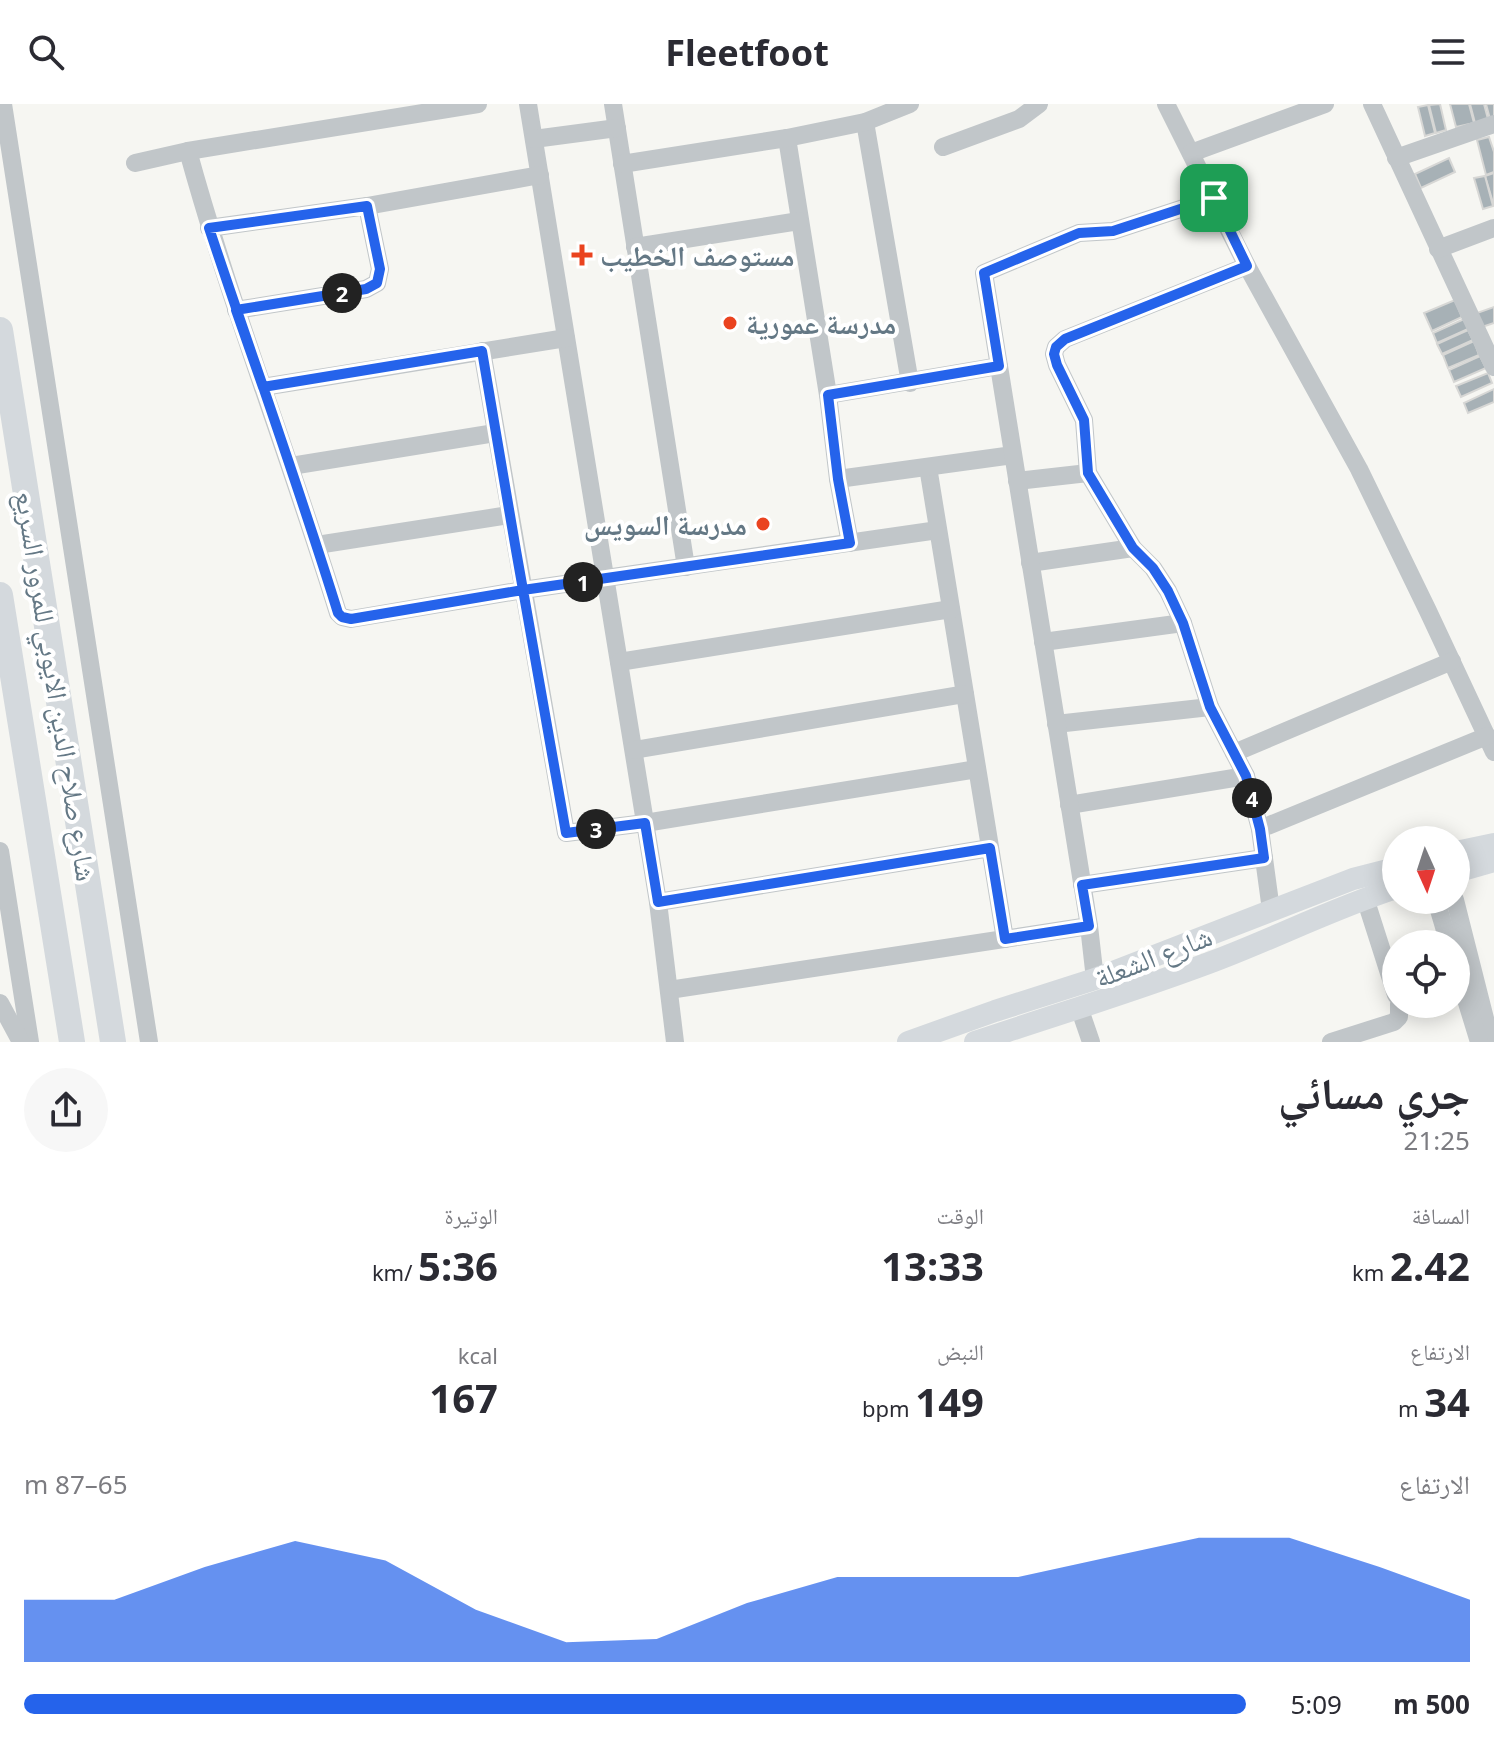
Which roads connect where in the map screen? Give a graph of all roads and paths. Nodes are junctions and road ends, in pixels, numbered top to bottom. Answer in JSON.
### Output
{"nodes":[{"id":1,"x":3,"y":104,"type":"edge"},
{"id":2,"x":478,"y":104,"type":"edge"},
{"id":3,"x":528,"y":104,"type":"edge"},
{"id":4,"x":613,"y":104,"type":"edge"},
{"id":5,"x":910,"y":104,"type":"edge"},
{"id":6,"x":1039,"y":104,"type":"edge"},
{"id":7,"x":1166,"y":104,"type":"edge"},
{"id":8,"x":1325,"y":104,"type":"edge"},
{"id":9,"x":1372,"y":104,"type":"edge"},
{"id":10,"x":865,"y":122,"type":"junction"},
{"id":11,"x":1494,"y":124,"type":"edge"},
{"id":12,"x":617,"y":128,"type":"junction"},
{"id":13,"x":787,"y":138,"type":"junction"},
{"id":14,"x":534,"y":139,"type":"junction"},
{"id":15,"x":943,"y":147,"type":"dead end"},
{"id":16,"x":188,"y":151,"type":"junction"},
{"id":17,"x":1191,"y":153,"type":"junction"},
{"id":18,"x":1396,"y":158,"type":"junction"},
{"id":19,"x":135,"y":163,"type":"dead end"},
{"id":20,"x":622,"y":164,"type":"junction"},
{"id":21,"x":540,"y":175,"type":"junction"},
{"id":22,"x":1214,"y":198,"type":"junction"},
{"id":23,"x":367,"y":206,"type":"junction"},
{"id":24,"x":799,"y":221,"type":"junction"},
{"id":25,"x":209,"y":228,"type":"junction"},
{"id":26,"x":1494,"y":228,"type":"edge"},
{"id":27,"x":635,"y":247,"type":"junction"},
{"id":28,"x":1438,"y":249,"type":"junction"},
{"id":29,"x":1247,"y":266,"type":"junction"},
{"id":30,"x":236,"y":310,"type":"junction"},
{"id":31,"x":0,"y":330,"type":"edge"},
{"id":32,"x":1487,"y":335,"type":"edge"},
{"id":33,"x":566,"y":338,"type":"junction"},
{"id":34,"x":482,"y":351,"type":"junction"},
{"id":35,"x":999,"y":366,"type":"junction"},
{"id":36,"x":1494,"y":367,"type":"edge"},
{"id":37,"x":910,"y":383,"type":"junction"},
{"id":38,"x":263,"y":387,"type":"junction"},
{"id":39,"x":828,"y":395,"type":"junction"},
{"id":40,"x":495,"y":433,"type":"junction"},
{"id":41,"x":1013,"y":455,"type":"junction"},
{"id":42,"x":291,"y":466,"type":"junction"},
{"id":43,"x":928,"y":467,"type":"junction"},
{"id":44,"x":1088,"y":473,"type":"junction"},
{"id":45,"x":838,"y":479,"type":"junction"},
{"id":46,"x":1017,"y":481,"type":"junction"},
{"id":47,"x":509,"y":515,"type":"junction"},
{"id":48,"x":938,"y":530,"type":"junction"},
{"id":49,"x":850,"y":543,"type":"junction"},
{"id":50,"x":317,"y":545,"type":"junction"},
{"id":51,"x":1133,"y":548,"type":"junction"},
{"id":52,"x":1030,"y":563,"type":"junction"},
{"id":53,"x":686,"y":567,"type":"junction"},
{"id":54,"x":606,"y":578,"type":"junction"},
{"id":55,"x":523,"y":590,"type":"junction"},
{"id":56,"x":0,"y":595,"type":"edge"},
{"id":57,"x":951,"y":609,"type":"junction"},
{"id":58,"x":1183,"y":623,"type":"junction"},
{"id":59,"x":1043,"y":642,"type":"junction"},
{"id":60,"x":1452,"y":661,"type":"junction"},
{"id":61,"x":619,"y":662,"type":"junction"},
{"id":62,"x":965,"y":694,"type":"junction"},
{"id":63,"x":1210,"y":707,"type":"junction"},
{"id":64,"x":1056,"y":724,"type":"junction"},
{"id":65,"x":1491,"y":744,"type":"edge"},
{"id":66,"x":634,"y":750,"type":"junction"},
{"id":67,"x":1234,"y":753,"type":"junction"},
{"id":68,"x":977,"y":769,"type":"junction"},
{"id":69,"x":1246,"y":776,"type":"junction"},
{"id":70,"x":1069,"y":805,"type":"junction"},
{"id":71,"x":645,"y":823,"type":"junction"},
{"id":72,"x":1260,"y":829,"type":"junction"},
{"id":73,"x":1494,"y":844,"type":"edge"},
{"id":74,"x":990,"y":848,"type":"junction"},
{"id":75,"x":1470,"y":849,"type":"edge"},
{"id":76,"x":0,"y":851,"type":"edge"},
{"id":77,"x":1264,"y":858,"type":"junction"},
{"id":78,"x":1494,"y":861,"type":"edge"},
{"id":79,"x":1470,"y":868,"type":"edge"},
{"id":80,"x":1382,"y":872,"type":"edge"},
{"id":81,"x":1082,"y":885,"type":"junction"},
{"id":82,"x":1382,"y":893,"type":"edge"},
{"id":83,"x":1365,"y":898,"type":"junction"},
{"id":84,"x":658,"y":902,"type":"junction"},
{"id":85,"x":1271,"y":910,"type":"junction"},
{"id":86,"x":1459,"y":914,"type":"edge"},
{"id":87,"x":1089,"y":926,"type":"junction"},
{"id":88,"x":1005,"y":939,"type":"junction"},
{"id":89,"x":1382,"y":951,"type":"edge"},
{"id":90,"x":1095,"y":979,"type":"junction"},
{"id":91,"x":669,"y":990,"type":"junction"},
{"id":92,"x":0,"y":1003,"type":"edge"},
{"id":93,"x":1079,"y":1007,"type":"junction"},
{"id":94,"x":1470,"y":1013,"type":"edge"},
{"id":95,"x":1398,"y":1018,"type":"edge"},
{"id":96,"x":21,"y":1042,"type":"edge"},
{"id":97,"x":30,"y":1042,"type":"edge"},
{"id":98,"x":72,"y":1042,"type":"edge"},
{"id":99,"x":113,"y":1042,"type":"edge"},
{"id":100,"x":149,"y":1042,"type":"edge"},
{"id":101,"x":675,"y":1042,"type":"edge"},
{"id":102,"x":908,"y":1042,"type":"edge"},
{"id":103,"x":975,"y":1042,"type":"edge"},
{"id":104,"x":1091,"y":1042,"type":"edge"},
{"id":105,"x":1331,"y":1042,"type":"edge"},
{"id":106,"x":1479,"y":1042,"type":"edge"},
{"id":107,"x":1491,"y":1042,"type":"edge"}],
"edges":[{"from":1,"to":100,"type":"street"},
{"from":2,"to":16,"type":"street"},
{"from":3,"to":14,"type":"street"},
{"from":4,"to":12,"type":"street"},
{"from":5,"to":10,"type":"street"},
{"from":6,"to":15,"type":"street"},
{"from":7,"to":17,"type":"street"},
{"from":8,"to":17,"type":"street"},
{"from":9,"to":18,"type":"street"},
{"from":10,"to":13,"type":"street"},
{"from":10,"to":37,"type":"street"},
{"from":11,"to":18,"type":"street"},
{"from":12,"to":14,"type":"street"},
{"from":12,"to":20,"type":"street"},
{"from":13,"to":20,"type":"street"},
{"from":13,"to":24,"type":"street"},
{"from":14,"to":21,"type":"street"},
{"from":16,"to":19,"type":"street"},
{"from":16,"to":25,"type":"street"},
{"from":17,"to":22,"type":"street"},
{"from":18,"to":28,"type":"street"},
{"from":20,"to":27,"type":"street"},
{"from":21,"to":23,"type":"street"},
{"from":21,"to":33,"type":"street"},
{"from":22,"to":29,"type":"street"},
{"from":22,"to":35,"type":"street"},
{"from":23,"to":25,"type":"street"},
{"from":23,"to":30,"type":"street"},
{"from":24,"to":27,"type":"street"},
{"from":24,"to":39,"type":"street"},
{"from":25,"to":30,"type":"street"},
{"from":26,"to":28,"type":"street"},
{"from":27,"to":53,"type":"street"},
{"from":28,"to":32,"type":"street"},
{"from":29,"to":44,"type":"street"},
{"from":29,"to":60,"type":"street"},
{"from":30,"to":38,"type":"street"},
{"from":31,"to":99,"type":"highway","name":"شارع صلاح الدين الايوبي للمرور السريع"},
{"from":32,"to":36,"type":"street"},
{"from":33,"to":34,"type":"street"},
{"from":33,"to":54,"type":"street"},
{"from":34,"to":38,"type":"street"},
{"from":34,"to":40,"type":"street"},
{"from":35,"to":37,"type":"street"},
{"from":35,"to":41,"type":"street"},
{"from":37,"to":39,"type":"street"},
{"from":38,"to":42,"type":"street"},
{"from":39,"to":45,"type":"street"},
{"from":40,"to":42,"type":"street"},
{"from":40,"to":47,"type":"street"},
{"from":41,"to":43,"type":"street"},
{"from":41,"to":46,"type":"street"},
{"from":42,"to":50,"type":"street"},
{"from":43,"to":45,"type":"street"},
{"from":43,"to":48,"type":"street"},
{"from":44,"to":46,"type":"street"},
{"from":44,"to":51,"type":"street"},
{"from":45,"to":49,"type":"street"},
{"from":46,"to":52,"type":"street"},
{"from":47,"to":50,"type":"street"},
{"from":47,"to":55,"type":"street"},
{"from":48,"to":49,"type":"street"},
{"from":48,"to":57,"type":"street"},
{"from":49,"to":53,"type":"street"},
{"from":50,"to":55,"type":"street"},
{"from":51,"to":52,"type":"street"},
{"from":51,"to":58,"type":"street"},
{"from":52,"to":59,"type":"street"},
{"from":53,"to":54,"type":"street"},
{"from":54,"to":55,"type":"street"},
{"from":54,"to":61,"type":"street"},
{"from":55,"to":71,"type":"street"},
{"from":56,"to":98,"type":"highway","name":"شارع صلاح الدين الايوبي للمرور السريع"},
{"from":57,"to":61,"type":"street"},
{"from":57,"to":62,"type":"street"},
{"from":58,"to":59,"type":"street"},
{"from":58,"to":63,"type":"street"},
{"from":59,"to":64,"type":"street"},
{"from":60,"to":65,"type":"street"},
{"from":60,"to":67,"type":"street"},
{"from":61,"to":66,"type":"street"},
{"from":62,"to":66,"type":"street"},
{"from":62,"to":68,"type":"street"},
{"from":63,"to":64,"type":"street"},
{"from":63,"to":67,"type":"street"},
{"from":64,"to":70,"type":"street"},
{"from":65,"to":72,"type":"street"},
{"from":66,"to":71,"type":"street"},
{"from":67,"to":69,"type":"street"},
{"from":68,"to":71,"type":"street"},
{"from":68,"to":74,"type":"street"},
{"from":69,"to":70,"type":"street"},
{"from":69,"to":72,"type":"street"},
{"from":70,"to":81,"type":"street"},
{"from":71,"to":84,"type":"street"},
{"from":72,"to":77,"type":"street"},
{"from":73,"to":75,"type":"main road"},
{"from":74,"to":84,"type":"street"},
{"from":74,"to":88,"type":"street"},
{"from":76,"to":97,"type":"street"},
{"from":77,"to":81,"type":"street"},
{"from":77,"to":85,"type":"street"},
{"from":78,"to":79,"type":"main road"},
{"from":80,"to":85,"type":"main road","name":"شارع الشعلة"},
{"from":81,"to":87,"type":"street"},
{"from":82,"to":83,"type":"main road","name":"شارع الشعلة"},
{"from":83,"to":89,"type":"street"},
{"from":83,"to":93,"type":"main road","name":"شارع الشعلة"},
{"from":84,"to":91,"type":"street"},
{"from":85,"to":90,"type":"main road","name":"شارع الشعلة"},
{"from":86,"to":107,"type":"street"},
{"from":87,"to":88,"type":"street"},
{"from":87,"to":90,"type":"street"},
{"from":88,"to":91,"type":"street"},
{"from":90,"to":102,"type":"main road","name":"شارع الشعلة"},
{"from":91,"to":101,"type":"street"},
{"from":92,"to":96,"type":"street"},
{"from":93,"to":103,"type":"main road","name":"شارع الشعلة"},
{"from":93,"to":104,"type":"street"},
{"from":94,"to":106,"type":"street"},
{"from":95,"to":105,"type":"street"}]}
